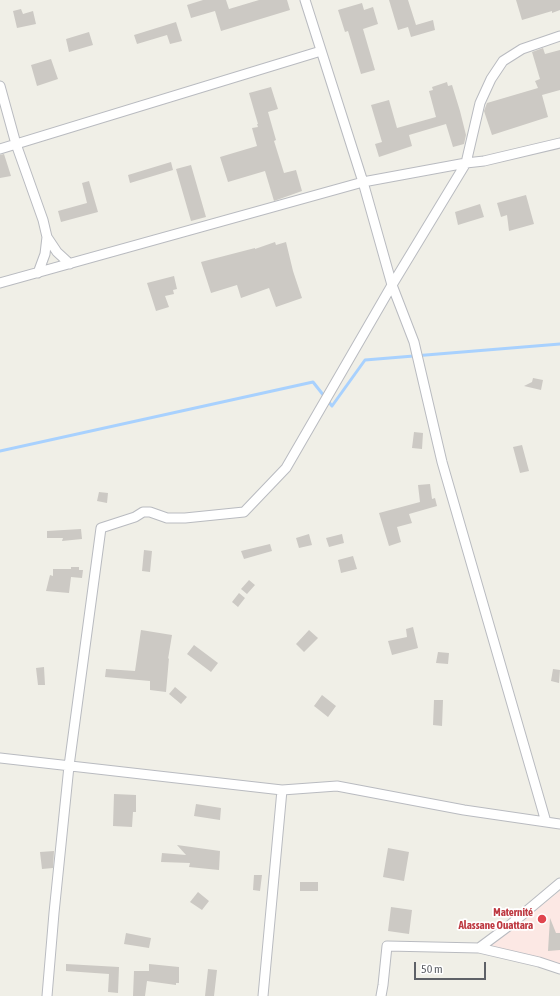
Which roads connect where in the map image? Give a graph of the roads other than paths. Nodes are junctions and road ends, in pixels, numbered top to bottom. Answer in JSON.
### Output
{"nodes":[{"id":1,"x":305,"y":0,"type":"edge"},
{"id":2,"x":560,"y":36,"type":"edge"},
{"id":3,"x":321,"y":52,"type":"junction"},
{"id":4,"x":0,"y":86,"type":"edge"},
{"id":5,"x":560,"y":143,"type":"edge"},
{"id":6,"x":16,"y":144,"type":"junction"},
{"id":7,"x":0,"y":149,"type":"edge"},
{"id":8,"x":466,"y":163,"type":"junction"},
{"id":9,"x":363,"y":182,"type":"junction"},
{"id":10,"x":47,"y":237,"type":"junction"},
{"id":11,"x":70,"y":264,"type":"junction"},
{"id":12,"x":38,"y":273,"type":"junction"},
{"id":13,"x":0,"y":283,"type":"edge"},
{"id":14,"x":392,"y":285,"type":"junction"},
{"id":15,"x":0,"y":758,"type":"edge"},
{"id":16,"x":69,"y":766,"type":"junction"},
{"id":17,"x":282,"y":790,"type":"junction"},
{"id":18,"x":546,"y":822,"type":"junction"},
{"id":19,"x":560,"y":824,"type":"edge"},
{"id":20,"x":560,"y":883,"type":"edge"},
{"id":21,"x":479,"y":948,"type":"junction"},
{"id":22,"x":560,"y":969,"type":"edge"},
{"id":23,"x":47,"y":996,"type":"edge"},
{"id":24,"x":262,"y":996,"type":"edge"},
{"id":25,"x":381,"y":996,"type":"edge"}],
"edges":[{"from":1,"to":3,"type":"street"},
{"from":2,"to":8,"type":"street"},
{"from":3,"to":6,"type":"street"},
{"from":3,"to":9,"type":"street"},
{"from":4,"to":6,"type":"street"},
{"from":5,"to":8,"type":"street"},
{"from":6,"to":7,"type":"street"},
{"from":6,"to":10,"type":"street"},
{"from":8,"to":9,"type":"street"},
{"from":8,"to":14,"type":"street"},
{"from":9,"to":11,"type":"street"},
{"from":9,"to":14,"type":"street"},
{"from":10,"to":11,"type":"street"},
{"from":10,"to":12,"type":"street"},
{"from":11,"to":12,"type":"street"},
{"from":12,"to":13,"type":"street"},
{"from":14,"to":16,"type":"street"},
{"from":14,"to":18,"type":"street"},
{"from":15,"to":16,"type":"street"},
{"from":16,"to":17,"type":"street"},
{"from":16,"to":23,"type":"street"},
{"from":17,"to":18,"type":"street"},
{"from":17,"to":24,"type":"street"},
{"from":18,"to":19,"type":"street"},
{"from":20,"to":21,"type":"street"},
{"from":21,"to":22,"type":"street"},
{"from":21,"to":25,"type":"street"}]}
